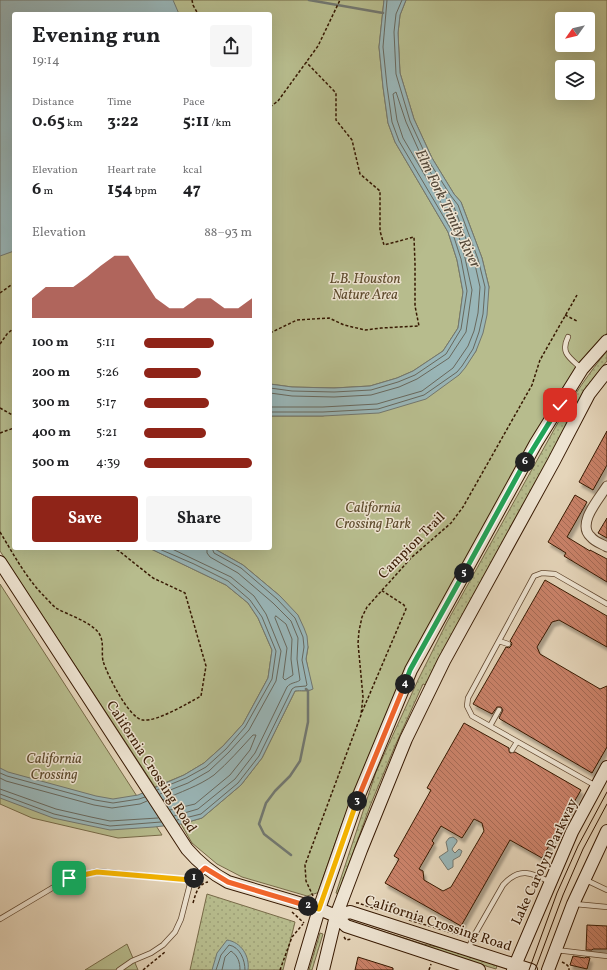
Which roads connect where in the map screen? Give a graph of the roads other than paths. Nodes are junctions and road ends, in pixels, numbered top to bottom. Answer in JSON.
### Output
{"nodes":[{"id":1,"x":568,"y":337,"type":"dead end"},
{"id":2,"x":607,"y":341,"type":"edge"},
{"id":3,"x":582,"y":369,"type":"junction"},
{"id":4,"x":607,"y":371,"type":"edge"},
{"id":5,"x":607,"y":486,"type":"edge"},
{"id":6,"x":607,"y":547,"type":"edge"},
{"id":7,"x":0,"y":562,"type":"edge"},
{"id":8,"x":607,"y":604,"type":"edge"},
{"id":9,"x":499,"y":641,"type":"junction"},
{"id":10,"x":508,"y":644,"type":"dead end"},
{"id":11,"x":499,"y":710,"type":"dead end"},
{"id":12,"x":490,"y":726,"type":"junction"},
{"id":13,"x":517,"y":742,"type":"junction"},
{"id":14,"x":512,"y":750,"type":"dead end"},
{"id":15,"x":607,"y":767,"type":"edge"},
{"id":16,"x":597,"y":787,"type":"junction"},
{"id":17,"x":607,"y":831,"type":"edge"},
{"id":18,"x":205,"y":868,"type":"junction"},
{"id":19,"x":191,"y":880,"type":"junction"},
{"id":20,"x":584,"y":880,"type":"junction"},
{"id":21,"x":550,"y":882,"type":"junction"},
{"id":22,"x":607,"y":890,"type":"edge"},
{"id":23,"x":574,"y":904,"type":"junction"},
{"id":24,"x":607,"y":907,"type":"edge"},
{"id":25,"x":319,"y":909,"type":"junction"},
{"id":26,"x":336,"y":916,"type":"junction"},
{"id":27,"x":0,"y":919,"type":"edge"},
{"id":28,"x":470,"y":944,"type":"junction"},
{"id":29,"x":556,"y":950,"type":"junction"},
{"id":30,"x":607,"y":956,"type":"edge"},
{"id":31,"x":514,"y":967,"type":"edge"},
{"id":32,"x":119,"y":970,"type":"edge"},
{"id":33,"x":301,"y":970,"type":"edge"},
{"id":34,"x":323,"y":970,"type":"edge"},
{"id":35,"x":479,"y":970,"type":"edge"},
{"id":36,"x":531,"y":970,"type":"edge"},
{"id":37,"x":548,"y":970,"type":"edge"}],
"edges":[{"from":1,"to":3,"type":"lane"},
{"from":2,"to":3,"type":"main road"},
{"from":3,"to":25,"type":"main road"},
{"from":4,"to":26,"type":"main road"},
{"from":5,"to":6,"type":"street"},
{"from":7,"to":18,"type":"main road","name":"California Crossing Road"},
{"from":8,"to":9,"type":"lane"},
{"from":9,"to":10,"type":"lane"},
{"from":9,"to":12,"type":"lane"},
{"from":11,"to":12,"type":"lane"},
{"from":12,"to":13,"type":"lane"},
{"from":13,"to":14,"type":"lane"},
{"from":13,"to":16,"type":"lane"},
{"from":15,"to":16,"type":"main road","name":"Lake Carolyn Parkway"},
{"from":16,"to":21,"type":"main road","name":"Lake Carolyn Parkway"},
{"from":17,"to":20,"type":"main road"},
{"from":18,"to":19,"type":"lane"},
{"from":18,"to":25,"type":"main road","name":"California Crossing Road"},
{"from":19,"to":27,"type":"lane"},
{"from":19,"to":32,"type":"lane"},
{"from":20,"to":22,"type":"lane"},
{"from":20,"to":23,"type":"main road"},
{"from":21,"to":28,"type":"lane"},
{"from":21,"to":31,"type":"main road","name":"Lake Carolyn Parkway"},
{"from":23,"to":24,"type":"lane"},
{"from":23,"to":29,"type":"main road"},
{"from":25,"to":26,"type":"main road","name":"California Crossing Road"},
{"from":25,"to":33,"type":"main road"},
{"from":26,"to":28,"type":"main road","name":"California Crossing Road"},
{"from":26,"to":34,"type":"main road"},
{"from":26,"to":35,"type":"main road","name":"California Crossing Road"},
{"from":28,"to":31,"type":"main road","name":"California Crossing Road"},
{"from":29,"to":30,"type":"lane"},
{"from":29,"to":37,"type":"main road"},
{"from":31,"to":36,"type":"main road","name":"California Crossing Road"}]}
